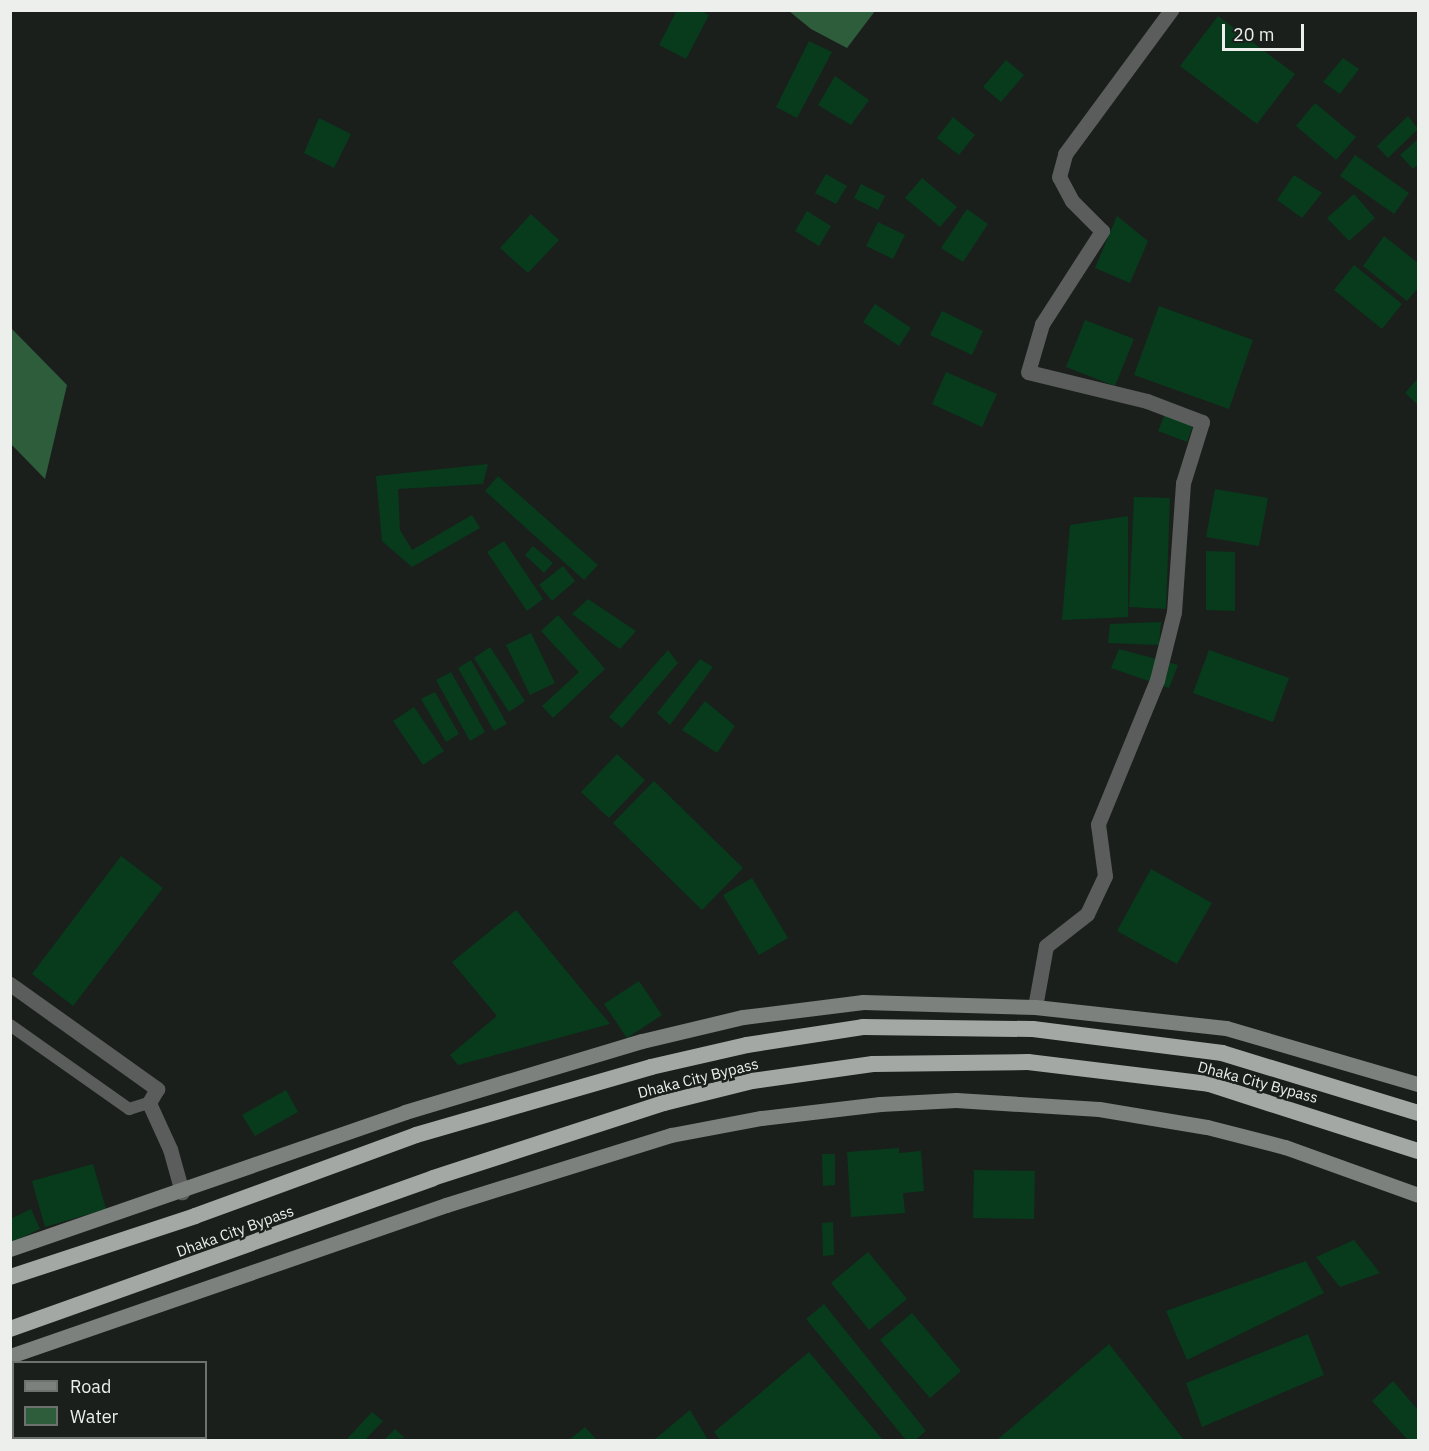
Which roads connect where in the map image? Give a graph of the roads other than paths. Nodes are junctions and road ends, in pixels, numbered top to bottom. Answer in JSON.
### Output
{"nodes":[{"id":1,"x":1171,"y":10,"type":"edge"},
{"id":2,"x":10,"y":984,"type":"edge"},
{"id":3,"x":1035,"y":1007,"type":"junction"},
{"id":4,"x":10,"y":1025,"type":"edge"},
{"id":5,"x":1419,"y":1084,"type":"edge"},
{"id":6,"x":149,"y":1103,"type":"junction"},
{"id":7,"x":1419,"y":1113,"type":"edge"},
{"id":8,"x":1419,"y":1151,"type":"edge"},
{"id":9,"x":182,"y":1192,"type":"junction"},
{"id":10,"x":1419,"y":1195,"type":"edge"},
{"id":11,"x":10,"y":1249,"type":"edge"},
{"id":12,"x":10,"y":1276,"type":"edge"},
{"id":13,"x":10,"y":1329,"type":"edge"},
{"id":14,"x":10,"y":1356,"type":"edge"}],
"edges":[{"from":1,"to":3,"type":"street"},
{"from":2,"to":6,"type":"street"},
{"from":3,"to":5,"type":"main road"},
{"from":3,"to":9,"type":"main road"},
{"from":4,"to":6,"type":"lane"},
{"from":6,"to":9,"type":"street"},
{"from":7,"to":12,"type":"highway","name":"Dhaka City Bypass"},
{"from":8,"to":13,"type":"highway","name":"Dhaka City Bypass"},
{"from":9,"to":11,"type":"main road"},
{"from":10,"to":14,"type":"main road"}]}
